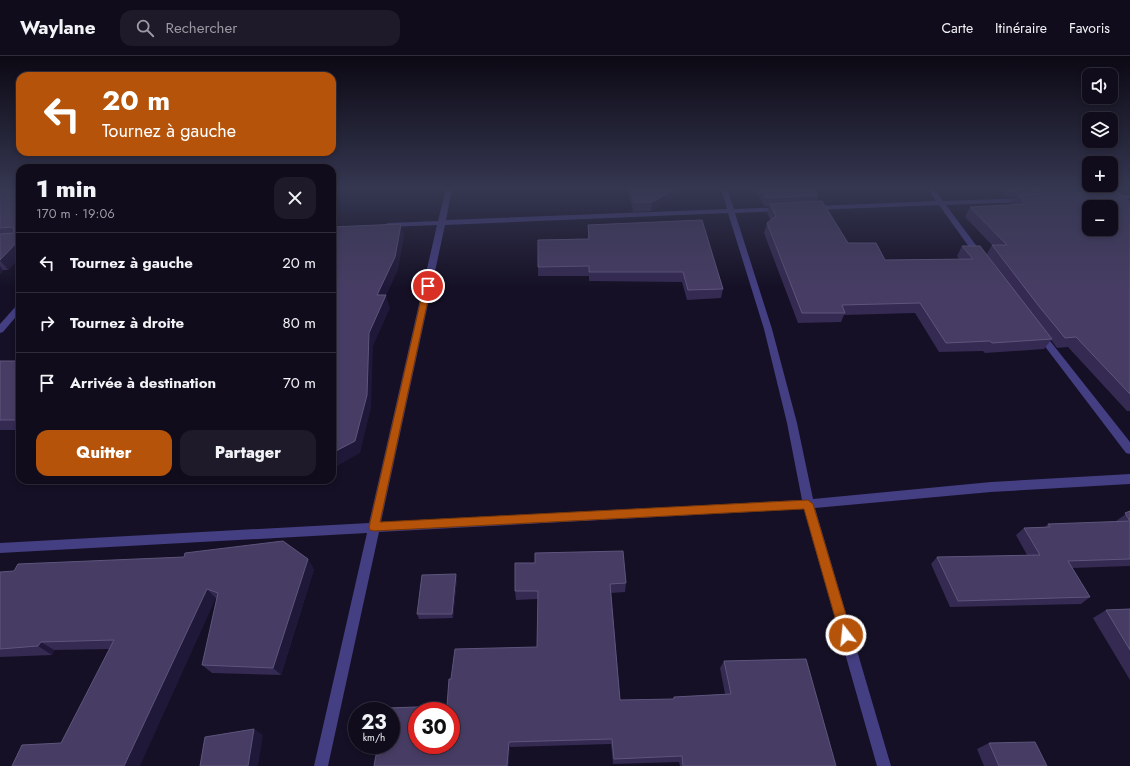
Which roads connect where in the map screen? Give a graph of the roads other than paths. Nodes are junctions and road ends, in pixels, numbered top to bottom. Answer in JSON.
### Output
{"nodes":[{"id":1,"x":463,"y":222,"type":"edge"},
{"id":2,"x":734,"y":222,"type":"edge"},
{"id":3,"x":955,"y":222,"type":"edge"},
{"id":4,"x":442,"y":223,"type":"junction"},
{"id":5,"x":379,"y":226,"type":"edge"},
{"id":6,"x":986,"y":263,"type":"edge"},
{"id":7,"x":16,"y":312,"type":"edge"},
{"id":8,"x":1032,"y":324,"type":"edge"},
{"id":9,"x":0,"y":330,"type":"edge"},
{"id":10,"x":1130,"y":450,"type":"edge"},
{"id":11,"x":1130,"y":479,"type":"edge"},
{"id":12,"x":808,"y":504,"type":"junction"},
{"id":13,"x":374,"y":527,"type":"junction"},
{"id":14,"x":0,"y":548,"type":"edge"},
{"id":15,"x":321,"y":766,"type":"edge"},
{"id":16,"x":884,"y":766,"type":"edge"}],
"edges":[{"from":1,"to":4,"type":"street"},
{"from":2,"to":12,"type":"street"},
{"from":3,"to":6,"type":"street"},
{"from":4,"to":5,"type":"street"},
{"from":4,"to":13,"type":"street"},
{"from":7,"to":9,"type":"street"},
{"from":8,"to":10,"type":"street"},
{"from":11,"to":12,"type":"street"},
{"from":12,"to":13,"type":"street"},
{"from":12,"to":16,"type":"street"},
{"from":13,"to":14,"type":"street"},
{"from":13,"to":15,"type":"street"}]}
